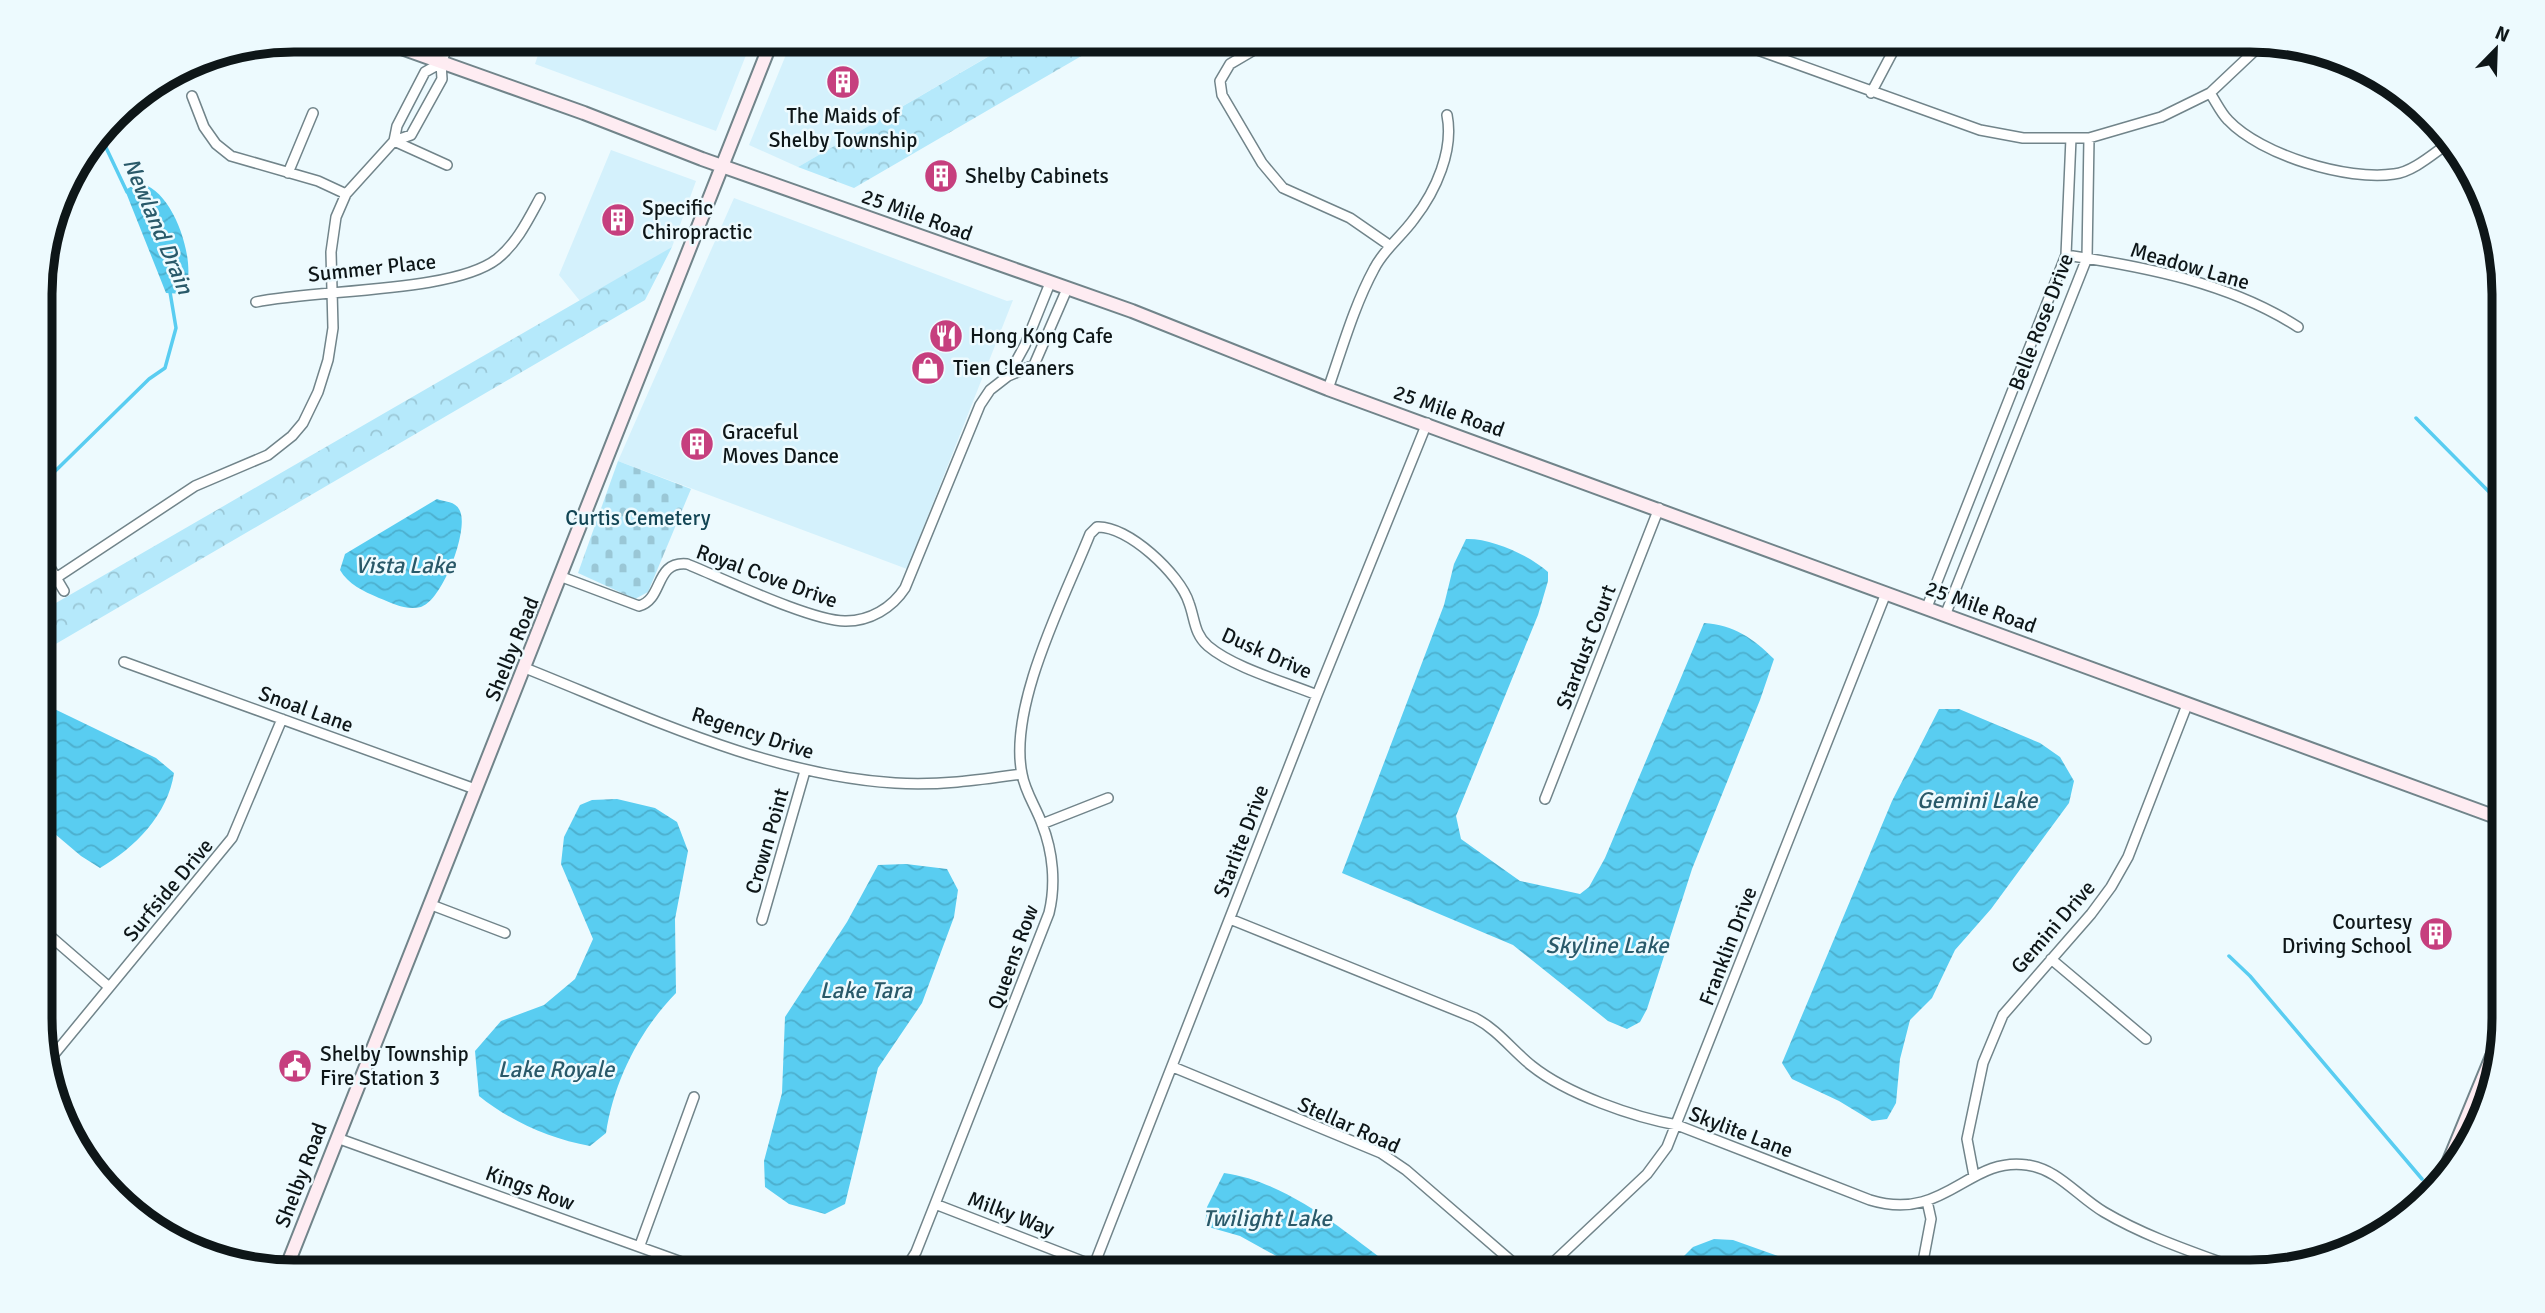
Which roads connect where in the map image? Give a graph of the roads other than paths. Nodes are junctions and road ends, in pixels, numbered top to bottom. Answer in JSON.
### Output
{"nodes":[{"id":1,"x":412,"y":52,"type":"edge"},
{"id":2,"x":445,"y":52,"type":"edge"},
{"id":3,"x":767,"y":52,"type":"edge"},
{"id":4,"x":1250,"y":52,"type":"edge"},
{"id":5,"x":1761,"y":52,"type":"edge"},
{"id":6,"x":1893,"y":52,"type":"edge"},
{"id":7,"x":2253,"y":52,"type":"edge"},
{"id":8,"x":441,"y":63,"type":"junction"},
{"id":9,"x":1871,"y":93,"type":"junction"},
{"id":10,"x":2210,"y":93,"type":"junction"},
{"id":11,"x":192,"y":96,"type":"dead end"},
{"id":12,"x":313,"y":113,"type":"dead end"},
{"id":13,"x":1447,"y":115,"type":"dead end"},
{"id":14,"x":2071,"y":138,"type":"junction"},
{"id":15,"x":2089,"y":138,"type":"junction"},
{"id":16,"x":394,"y":141,"type":"junction"},
{"id":17,"x":2443,"y":146,"type":"edge"},
{"id":18,"x":447,"y":166,"type":"dead end"},
{"id":19,"x":724,"y":167,"type":"junction"},
{"id":20,"x":288,"y":173,"type":"junction"},
{"id":21,"x":346,"y":194,"type":"junction"},
{"id":22,"x":540,"y":198,"type":"dead end"},
{"id":23,"x":1389,"y":245,"type":"junction"},
{"id":24,"x":2066,"y":255,"type":"junction"},
{"id":25,"x":2087,"y":258,"type":"junction"},
{"id":26,"x":1050,"y":283,"type":"junction"},
{"id":27,"x":1067,"y":289,"type":"junction"},
{"id":28,"x":332,"y":291,"type":"junction"},
{"id":29,"x":256,"y":302,"type":"dead end"},
{"id":30,"x":2298,"y":327,"type":"dead end"},
{"id":31,"x":1009,"y":376,"type":"junction"},
{"id":32,"x":1328,"y":389,"type":"junction"},
{"id":33,"x":1427,"y":423,"type":"junction"},
{"id":34,"x":2000,"y":428,"type":"junction"},
{"id":35,"x":2017,"y":433,"type":"junction"},
{"id":36,"x":1659,"y":508,"type":"junction"},
{"id":37,"x":1097,"y":527,"type":"joint"},
{"id":38,"x":1944,"y":568,"type":"junction"},
{"id":39,"x":53,"y":573,"type":"edge"},
{"id":40,"x":1961,"y":575,"type":"junction"},
{"id":41,"x":562,"y":577,"type":"junction"},
{"id":42,"x":56,"y":578,"type":"junction"},
{"id":43,"x":64,"y":591,"type":"dead end"},
{"id":44,"x":1886,"y":593,"type":"junction"},
{"id":45,"x":1927,"y":607,"type":"junction"},
{"id":46,"x":1946,"y":613,"type":"junction"},
{"id":47,"x":124,"y":662,"type":"dead end"},
{"id":48,"x":526,"y":668,"type":"junction"},
{"id":49,"x":1317,"y":695,"type":"junction"},
{"id":50,"x":2187,"y":705,"type":"junction"},
{"id":51,"x":282,"y":719,"type":"junction"},
{"id":52,"x":805,"y":771,"type":"junction"},
{"id":53,"x":1022,"y":774,"type":"junction"},
{"id":54,"x":475,"y":789,"type":"junction"},
{"id":55,"x":1108,"y":798,"type":"dead end"},
{"id":56,"x":1545,"y":799,"type":"dead end"},
{"id":57,"x":2492,"y":816,"type":"edge"},
{"id":58,"x":1042,"y":824,"type":"junction"},
{"id":59,"x":429,"y":904,"type":"junction"},
{"id":60,"x":1230,"y":919,"type":"junction"},
{"id":61,"x":762,"y":920,"type":"dead end"},
{"id":62,"x":505,"y":933,"type":"dead end"},
{"id":63,"x":52,"y":938,"type":"edge"},
{"id":64,"x":2051,"y":959,"type":"junction"},
{"id":65,"x":109,"y":987,"type":"junction"},
{"id":66,"x":2146,"y":1039,"type":"dead end"},
{"id":67,"x":55,"y":1053,"type":"edge"},
{"id":68,"x":2488,"y":1066,"type":"edge"},
{"id":69,"x":1173,"y":1067,"type":"junction"},
{"id":70,"x":694,"y":1097,"type":"dead end"},
{"id":71,"x":1676,"y":1125,"type":"junction"},
{"id":72,"x":337,"y":1138,"type":"junction"},
{"id":73,"x":2453,"y":1152,"type":"edge"},
{"id":74,"x":1974,"y":1176,"type":"junction"},
{"id":75,"x":1927,"y":1201,"type":"junction"},
{"id":76,"x":935,"y":1204,"type":"junction"},
{"id":77,"x":640,"y":1245,"type":"junction"},
{"id":78,"x":289,"y":1260,"type":"edge"},
{"id":79,"x":1511,"y":1260,"type":"edge"},
{"id":80,"x":1555,"y":1260,"type":"edge"},
{"id":81,"x":1923,"y":1260,"type":"edge"},
{"id":82,"x":2218,"y":1260,"type":"edge"},
{"id":83,"x":672,"y":1261,"type":"edge"},
{"id":84,"x":911,"y":1261,"type":"edge"},
{"id":85,"x":1072,"y":1261,"type":"edge"},
{"id":86,"x":1095,"y":1261,"type":"edge"}],
"edges":[{"from":1,"to":8,"type":"street","name":"25 Mile Road"},
{"from":2,"to":8,"type":"street"},
{"from":3,"to":19,"type":"street","name":"Shelby Road"},
{"from":4,"to":23,"type":"street"},
{"from":5,"to":9,"type":"street"},
{"from":6,"to":9,"type":"street"},
{"from":7,"to":10,"type":"street"},
{"from":8,"to":16,"type":"street"},
{"from":8,"to":16,"type":"street"},
{"from":8,"to":19,"type":"street","name":"25 Mile Road"},
{"from":9,"to":14,"type":"street"},
{"from":10,"to":15,"type":"street"},
{"from":10,"to":17,"type":"street"},
{"from":11,"to":20,"type":"street"},
{"from":12,"to":20,"type":"street"},
{"from":13,"to":23,"type":"street"},
{"from":14,"to":15,"type":"street"},
{"from":14,"to":24,"type":"street","name":"Belle Rose Drive"},
{"from":15,"to":25,"type":"street","name":"Belle Rose Drive"},
{"from":16,"to":18,"type":"street"},
{"from":16,"to":21,"type":"street"},
{"from":19,"to":26,"type":"street","name":"25 Mile Road"},
{"from":19,"to":41,"type":"street","name":"Shelby Road"},
{"from":20,"to":21,"type":"street"},
{"from":21,"to":28,"type":"street"},
{"from":22,"to":28,"type":"street","name":"Summer Place"},
{"from":23,"to":32,"type":"street"},
{"from":24,"to":25,"type":"street","name":"Meadow Lane"},
{"from":24,"to":34,"type":"street","name":"Belle Rose Drive"},
{"from":25,"to":30,"type":"street","name":"Meadow Lane"},
{"from":25,"to":35,"type":"street","name":"Belle Rose Drive"},
{"from":26,"to":27,"type":"street","name":"25 Mile Road"},
{"from":26,"to":31,"type":"street","name":"Royal Cove Drive"},
{"from":27,"to":31,"type":"street","name":"Royal Cove Drive"},
{"from":27,"to":32,"type":"street","name":"25 Mile Road"},
{"from":28,"to":29,"type":"street","name":"Summer Place"},
{"from":28,"to":42,"type":"street"},
{"from":31,"to":41,"type":"street","name":"Royal Cove Drive"},
{"from":32,"to":33,"type":"street","name":"25 Mile Road"},
{"from":33,"to":36,"type":"street","name":"25 Mile Road"},
{"from":33,"to":49,"type":"street","name":"Starlite Drive"},
{"from":34,"to":35,"type":"street"},
{"from":34,"to":38,"type":"street","name":"Belle Rose Drive"},
{"from":35,"to":40,"type":"street","name":"Belle Rose Drive"},
{"from":36,"to":44,"type":"street","name":"25 Mile Road"},
{"from":36,"to":56,"type":"street","name":"Stardust Court"},
{"from":37,"to":49,"type":"street","name":"Dusk Drive"},
{"from":37,"to":53,"type":"street","name":"Queens Row"},
{"from":38,"to":40,"type":"street"},
{"from":38,"to":45,"type":"street","name":"Belle Rose Drive"},
{"from":39,"to":42,"type":"street"},
{"from":40,"to":46,"type":"street","name":"Belle Rose Drive"},
{"from":41,"to":48,"type":"street","name":"Shelby Road"},
{"from":42,"to":43,"type":"street"},
{"from":44,"to":45,"type":"street","name":"25 Mile Road"},
{"from":44,"to":71,"type":"street","name":"Franklin Drive"},
{"from":45,"to":46,"type":"street","name":"25 Mile Road"},
{"from":46,"to":50,"type":"street","name":"25 Mile Road"},
{"from":47,"to":51,"type":"street","name":"Snoal Lane"},
{"from":48,"to":52,"type":"street","name":"Regency Drive"},
{"from":48,"to":54,"type":"street","name":"Shelby Road"},
{"from":49,"to":60,"type":"street","name":"Starlite Drive"},
{"from":50,"to":57,"type":"street","name":"25 Mile Road"},
{"from":50,"to":64,"type":"street","name":"Gemini Drive"},
{"from":51,"to":54,"type":"street","name":"Snoal Lane"},
{"from":51,"to":65,"type":"street","name":"Surfside Drive"},
{"from":52,"to":53,"type":"street","name":"Regency Drive"},
{"from":52,"to":61,"type":"street","name":"Crown Point"},
{"from":53,"to":58,"type":"street","name":"Queens Row"},
{"from":54,"to":59,"type":"street","name":"Shelby Road"},
{"from":55,"to":58,"type":"street"},
{"from":58,"to":76,"type":"street","name":"Queens Row"},
{"from":59,"to":62,"type":"street"},
{"from":59,"to":72,"type":"street","name":"Shelby Road"},
{"from":60,"to":69,"type":"street","name":"Starlite Drive"},
{"from":60,"to":71,"type":"street","name":"Skylite Lane"},
{"from":63,"to":65,"type":"street"},
{"from":64,"to":66,"type":"street"},
{"from":64,"to":74,"type":"street","name":"Gemini Drive"},
{"from":65,"to":67,"type":"street","name":"Surfside Drive"},
{"from":68,"to":73,"type":"street"},
{"from":69,"to":79,"type":"street","name":"Stellar Road"},
{"from":69,"to":86,"type":"street","name":"Starlite Drive"},
{"from":70,"to":77,"type":"street"},
{"from":71,"to":75,"type":"street","name":"Skylite Lane"},
{"from":71,"to":80,"type":"street","name":"Franklin Drive"},
{"from":72,"to":77,"type":"street","name":"Kings Row"},
{"from":72,"to":78,"type":"street","name":"Shelby Road"},
{"from":74,"to":75,"type":"street","name":"Skylite Lane"},
{"from":74,"to":82,"type":"street","name":"Skylite Lane"},
{"from":75,"to":81,"type":"street"},
{"from":76,"to":84,"type":"street","name":"Queens Row"},
{"from":76,"to":85,"type":"street","name":"Milky Way"},
{"from":77,"to":83,"type":"street","name":"Kings Row"}]}
